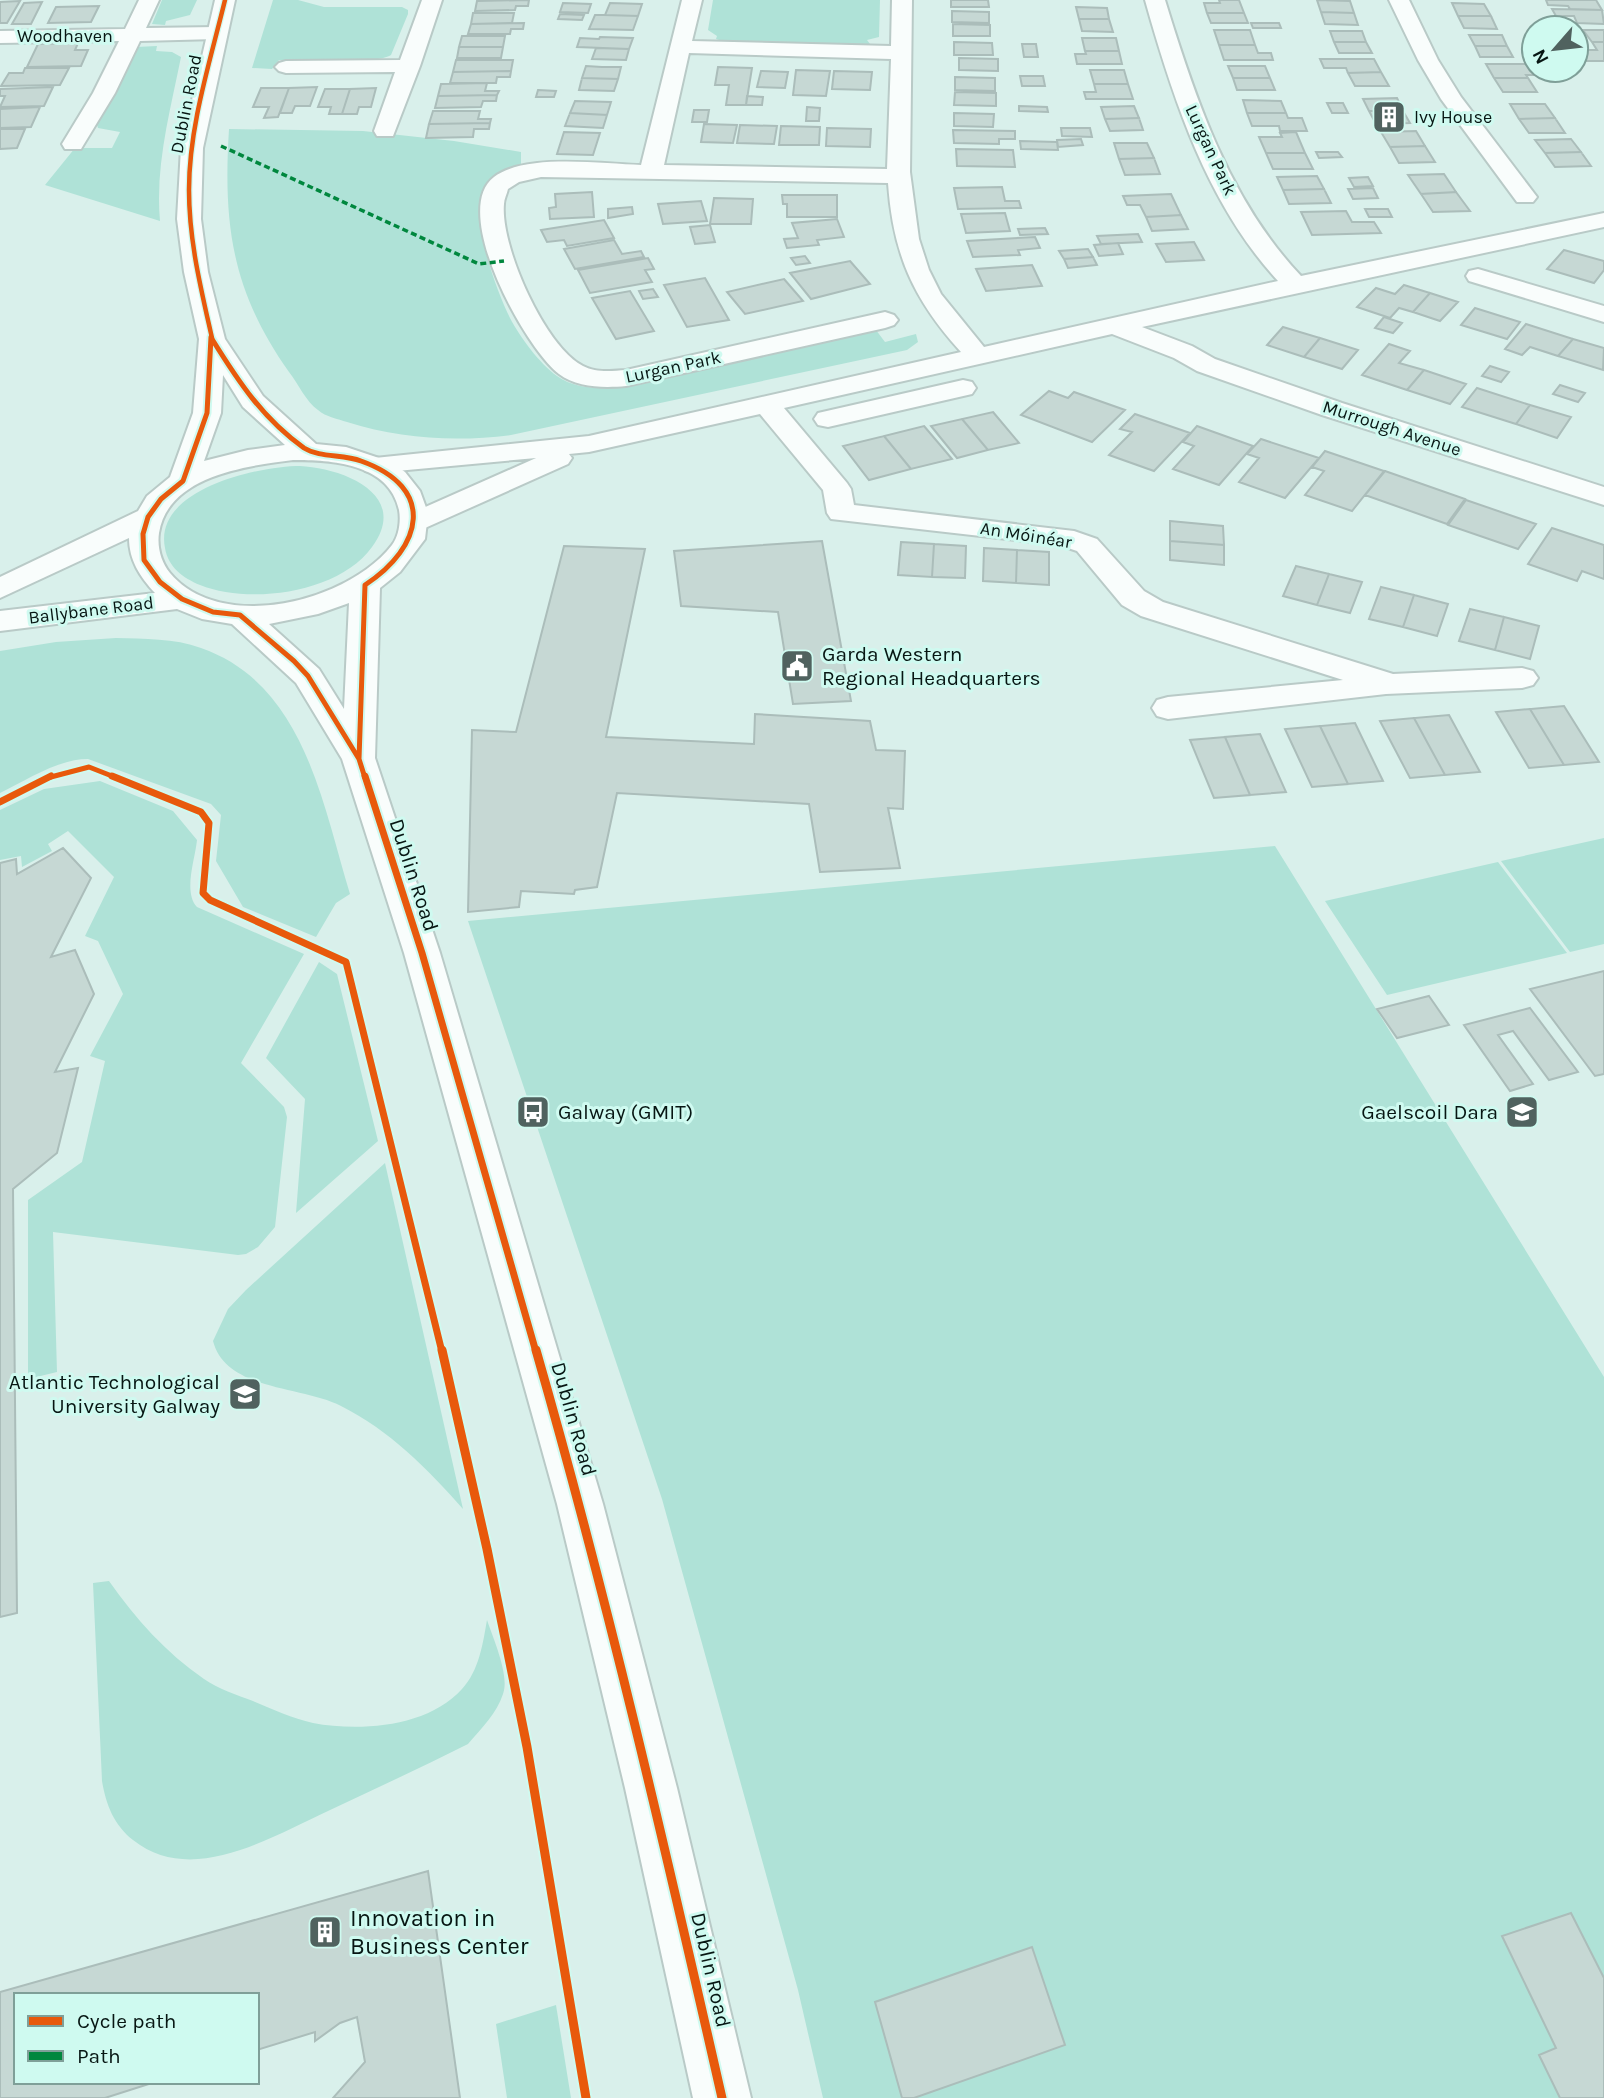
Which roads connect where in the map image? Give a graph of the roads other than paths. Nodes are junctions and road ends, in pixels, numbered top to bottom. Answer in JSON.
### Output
{"nodes":[{"id":1,"x":149,"y":0,"type":"edge"},
{"id":2,"x":432,"y":0,"type":"edge"},
{"id":3,"x":692,"y":0,"type":"edge"},
{"id":4,"x":902,"y":0,"type":"edge"},
{"id":5,"x":1155,"y":0,"type":"edge"},
{"id":6,"x":1399,"y":0,"type":"edge"},
{"id":7,"x":225,"y":12,"type":"edge"},
{"id":8,"x":130,"y":36,"type":"junction"},
{"id":9,"x":0,"y":37,"type":"edge"},
{"id":10,"x":681,"y":47,"type":"junction"},
{"id":11,"x":903,"y":53,"type":"junction"},
{"id":12,"x":410,"y":66,"type":"junction"},
{"id":13,"x":286,"y":67,"type":"dead end"},
{"id":14,"x":385,"y":131,"type":"dead end"},
{"id":15,"x":73,"y":144,"type":"dead end"},
{"id":16,"x":651,"y":170,"type":"junction"},
{"id":17,"x":898,"y":176,"type":"junction"},
{"id":18,"x":1525,"y":197,"type":"dead end"},
{"id":19,"x":1604,"y":220,"type":"edge"},
{"id":20,"x":1478,"y":276,"type":"dead end"},
{"id":21,"x":1295,"y":285,"type":"junction"},
{"id":22,"x":1604,"y":314,"type":"edge"},
{"id":23,"x":1159,"y":317,"type":"junction"},
{"id":24,"x":885,"y":320,"type":"dead end"},
{"id":25,"x":1118,"y":327,"type":"junction"},
{"id":26,"x":212,"y":339,"type":"junction"},
{"id":27,"x":1183,"y":352,"type":"junction"},
{"id":28,"x":979,"y":356,"type":"junction"},
{"id":29,"x":900,"y":374,"type":"junction"},
{"id":30,"x":963,"y":388,"type":"dead end"},
{"id":31,"x":919,"y":398,"type":"junction"},
{"id":32,"x":766,"y":405,"type":"junction"},
{"id":33,"x":828,"y":419,"type":"dead end"},
{"id":34,"x":589,"y":444,"type":"junction"},
{"id":35,"x":308,"y":451,"type":"junction"},
{"id":36,"x":375,"y":465,"type":"junction"},
{"id":37,"x":1604,"y":467,"type":"edge"},
{"id":38,"x":183,"y":481,"type":"junction"},
{"id":39,"x":1596,"y":493,"type":"edge"},
{"id":40,"x":148,"y":517,"type":"junction"},
{"id":41,"x":415,"y":522,"type":"junction"},
{"id":42,"x":365,"y":585,"type":"junction"},
{"id":43,"x":0,"y":589,"type":"edge"},
{"id":44,"x":182,"y":599,"type":"junction"},
{"id":45,"x":240,"y":615,"type":"junction"},
{"id":46,"x":0,"y":621,"type":"edge"},
{"id":47,"x":1522,"y":678,"type":"dead end"},
{"id":48,"x":1391,"y":685,"type":"junction"},
{"id":49,"x":1168,"y":708,"type":"dead end"},
{"id":50,"x":359,"y":759,"type":"junction"},
{"id":51,"x":722,"y":2098,"type":"edge"}],
"edges":[{"from":1,"to":8,"type":"street","name":"Woodhaven"},
{"from":2,"to":12,"type":"street"},
{"from":3,"to":10,"type":"street"},
{"from":4,"to":11,"type":"street"},
{"from":5,"to":21,"type":"street","name":"Lurgan Park"},
{"from":6,"to":18,"type":"street"},
{"from":7,"to":8,"type":"street","name":"Woodhaven"},
{"from":7,"to":26,"type":"street","name":"Dublin Road"},
{"from":8,"to":9,"type":"street","name":"Woodhaven"},
{"from":8,"to":15,"type":"street","name":"Woodhaven"},
{"from":10,"to":11,"type":"street"},
{"from":10,"to":16,"type":"street"},
{"from":11,"to":17,"type":"street"},
{"from":12,"to":13,"type":"street"},
{"from":12,"to":14,"type":"street"},
{"from":16,"to":17,"type":"street","name":"Lurgan Park"},
{"from":16,"to":24,"type":"street","name":"Lurgan Park"},
{"from":17,"to":28,"type":"street"},
{"from":19,"to":21,"type":"street"},
{"from":20,"to":22,"type":"street"},
{"from":21,"to":23,"type":"street"},
{"from":23,"to":25,"type":"street"},
{"from":23,"to":27,"type":"street","name":"Murrough Avenue"},
{"from":25,"to":27,"type":"street","name":"Murrough Avenue"},
{"from":25,"to":28,"type":"street"},
{"from":26,"to":35,"type":"street","name":"Dublin Road"},
{"from":26,"to":38,"type":"street","name":"Dublin Road"},
{"from":27,"to":39,"type":"street","name":"Murrough Avenue"},
{"from":28,"to":29,"type":"street"},
{"from":29,"to":31,"type":"street"},
{"from":29,"to":32,"type":"street"},
{"from":30,"to":31,"type":"street"},
{"from":31,"to":33,"type":"street"},
{"from":32,"to":34,"type":"street"},
{"from":32,"to":48,"type":"street","name":"An Móinéar"},
{"from":34,"to":36,"type":"street"},
{"from":34,"to":41,"type":"street"},
{"from":35,"to":36,"type":"street"},
{"from":35,"to":38,"type":"street"},
{"from":36,"to":41,"type":"street"},
{"from":37,"to":39,"type":"street"},
{"from":38,"to":40,"type":"street"},
{"from":40,"to":43,"type":"street","name":"Ballybane Road"},
{"from":40,"to":44,"type":"street"},
{"from":41,"to":42,"type":"street"},
{"from":42,"to":45,"type":"street"},
{"from":42,"to":50,"type":"street","name":"Dublin Road"},
{"from":44,"to":45,"type":"street"},
{"from":44,"to":46,"type":"street","name":"Ballybane Road"},
{"from":45,"to":50,"type":"street","name":"Dublin Road"},
{"from":47,"to":48,"type":"street","name":"An Móinéar"},
{"from":48,"to":49,"type":"street","name":"An Móinéar"},
{"from":50,"to":51,"type":"street","name":"Dublin Road"}]}
